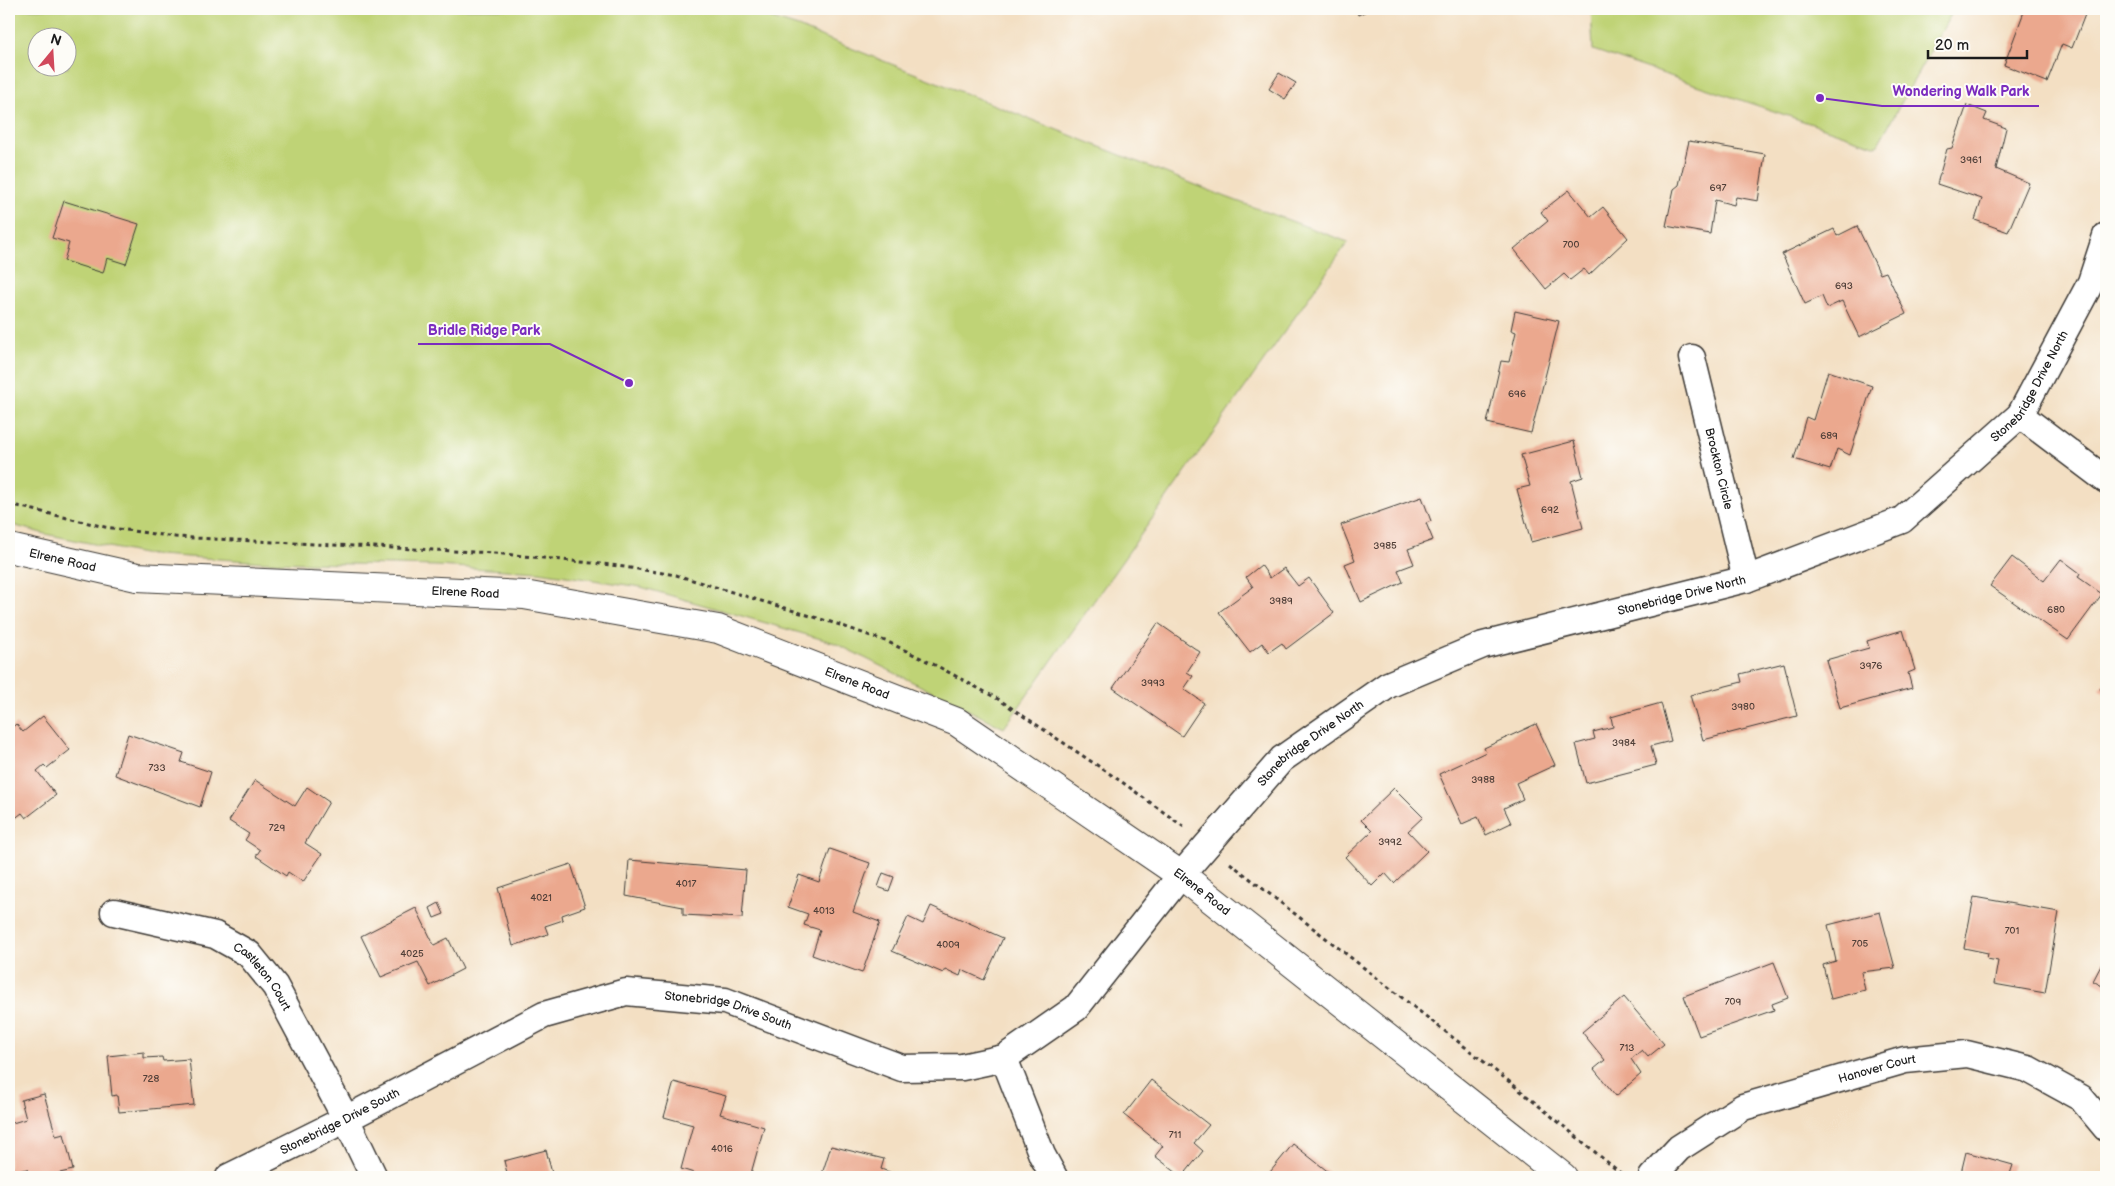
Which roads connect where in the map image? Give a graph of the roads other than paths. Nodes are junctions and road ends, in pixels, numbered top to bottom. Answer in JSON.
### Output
{"nodes":[{"id":1,"x":2106,"y":236,"type":"edge"},
{"id":2,"x":1692,"y":358,"type":"dead end"},
{"id":3,"x":2020,"y":415,"type":"junction"},
{"id":4,"x":2106,"y":480,"type":"edge"},
{"id":5,"x":9,"y":548,"type":"edge"},
{"id":6,"x":1746,"y":579,"type":"junction"},
{"id":7,"x":1181,"y":875,"type":"junction"},
{"id":8,"x":114,"y":912,"type":"dead end"},
{"id":9,"x":1004,"y":1058,"type":"junction"},
{"id":10,"x":346,"y":1119,"type":"junction"},
{"id":11,"x":2106,"y":1128,"type":"edge"},
{"id":12,"x":229,"y":1177,"type":"edge"},
{"id":13,"x":374,"y":1177,"type":"edge"},
{"id":14,"x":1054,"y":1177,"type":"edge"},
{"id":15,"x":1563,"y":1177,"type":"edge"},
{"id":16,"x":1652,"y":1177,"type":"edge"}],
"edges":[{"from":1,"to":3,"type":"street","name":"Stonebridge Drive North"},
{"from":2,"to":6,"type":"street","name":"Brockton Circle"},
{"from":3,"to":4,"type":"street"},
{"from":3,"to":6,"type":"street","name":"Stonebridge Drive North"},
{"from":5,"to":7,"type":"street","name":"Elrene Road"},
{"from":6,"to":7,"type":"street","name":"Stonebridge Drive North"},
{"from":7,"to":9,"type":"street","name":"Stonebridge Drive South"},
{"from":7,"to":15,"type":"street","name":"Elrene Road"},
{"from":8,"to":10,"type":"street","name":"Castleton Court"},
{"from":9,"to":10,"type":"street","name":"Stonebridge Drive South"},
{"from":9,"to":14,"type":"street"},
{"from":10,"to":12,"type":"street","name":"Stonebridge Drive South"},
{"from":10,"to":13,"type":"street","name":"Castleton Court"},
{"from":11,"to":16,"type":"street","name":"Hanover Court"}]}
